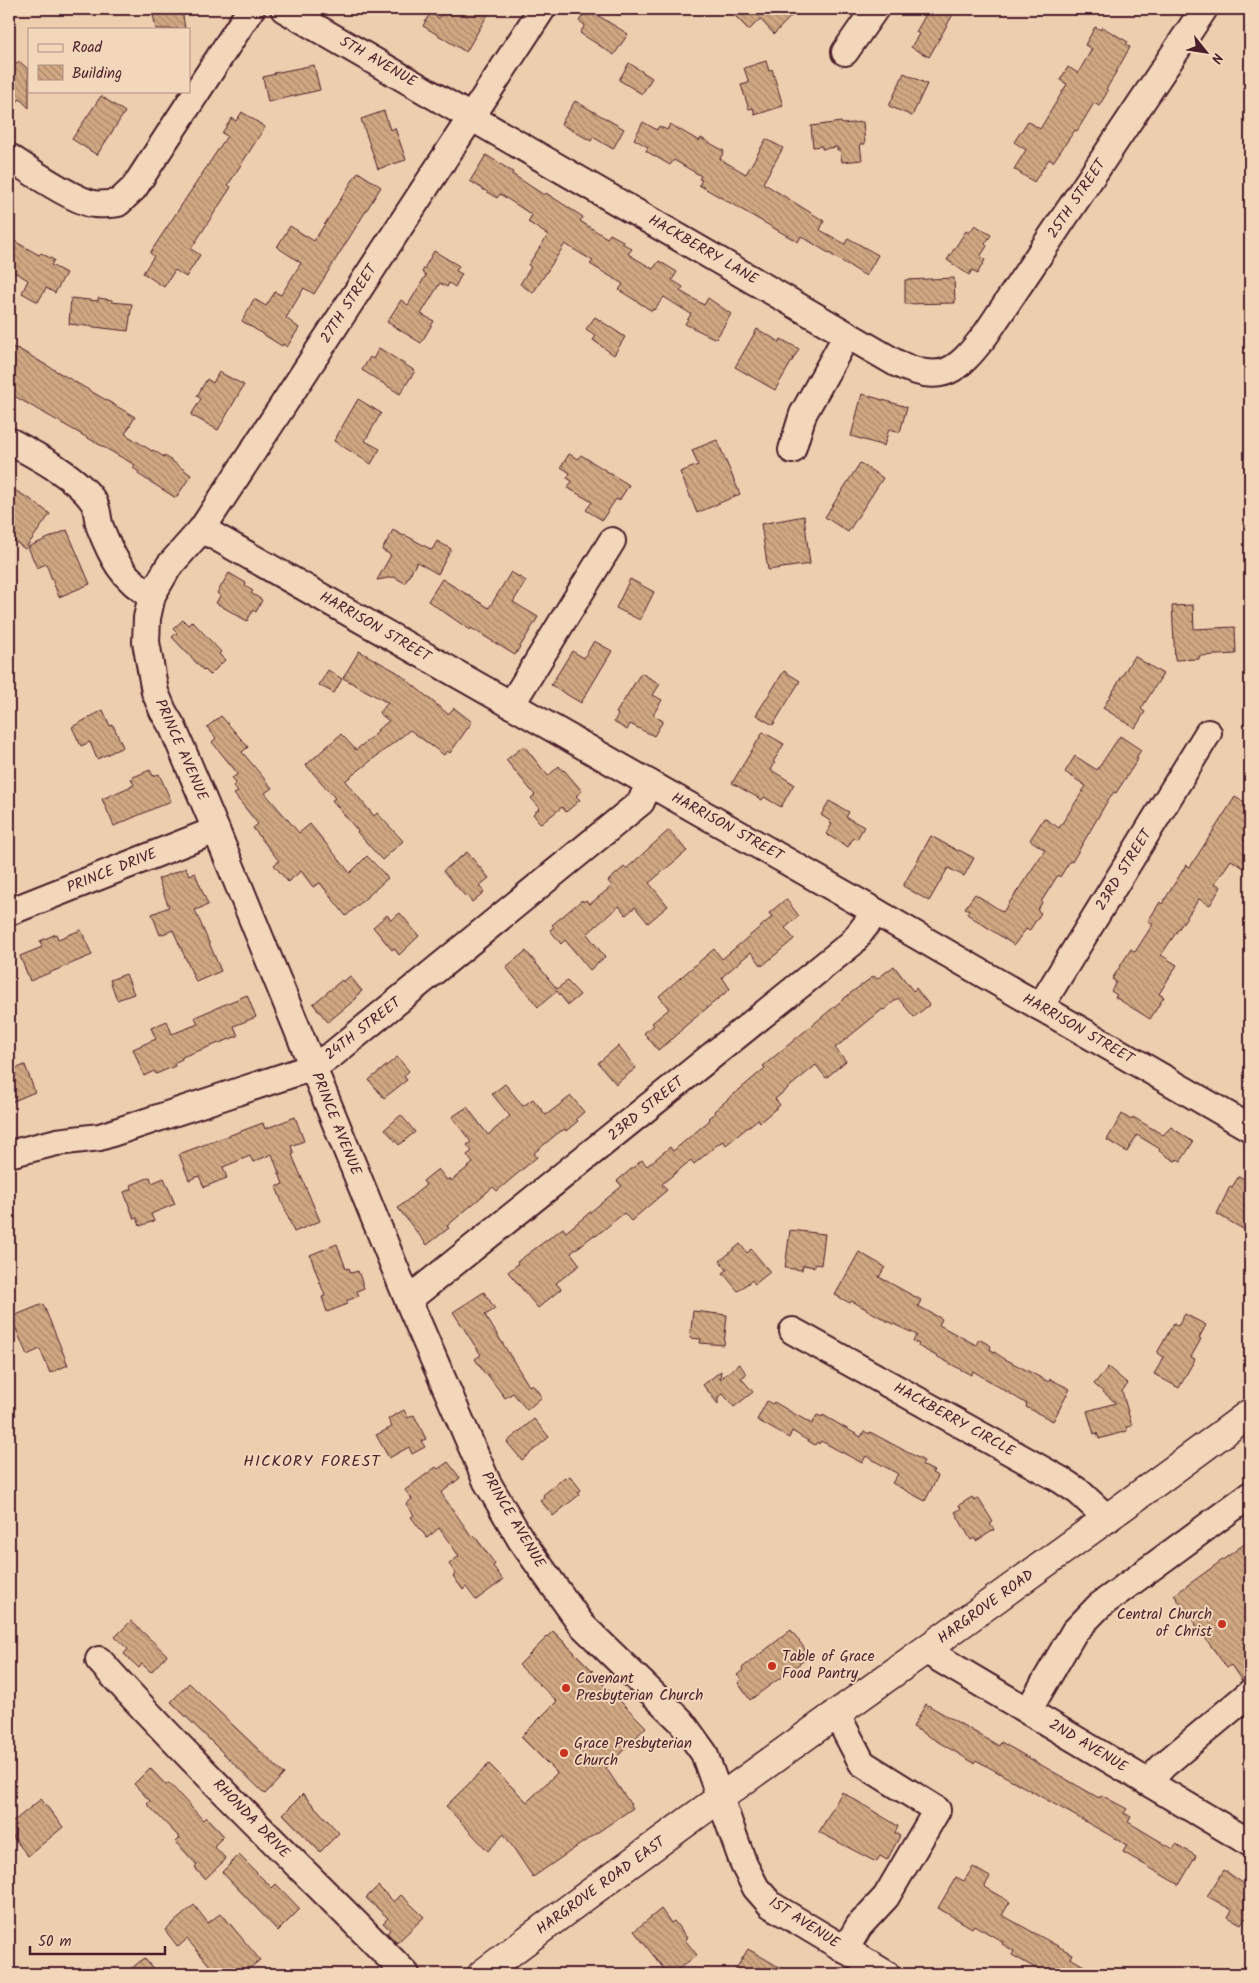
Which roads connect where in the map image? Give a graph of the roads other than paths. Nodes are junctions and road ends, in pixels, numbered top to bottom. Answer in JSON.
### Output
{"nodes":[{"id":1,"x":250,"y":9,"type":"edge"},
{"id":2,"x":284,"y":9,"type":"edge"},
{"id":3,"x":542,"y":9,"type":"edge"},
{"id":4,"x":875,"y":9,"type":"edge"},
{"id":5,"x":1204,"y":9,"type":"edge"},
{"id":6,"x":845,"y":52,"type":"dead end"},
{"id":7,"x":472,"y":116,"type":"junction"},
{"id":8,"x":9,"y":157,"type":"edge"},
{"id":9,"x":847,"y":334,"type":"junction"},
{"id":10,"x":937,"y":375,"type":"joint"},
{"id":11,"x":9,"y":441,"type":"edge"},
{"id":12,"x":792,"y":450,"type":"dead end"},
{"id":13,"x":202,"y":529,"type":"junction"},
{"id":14,"x":612,"y":541,"type":"dead end"},
{"id":15,"x":152,"y":595,"type":"junction"},
{"id":16,"x":512,"y":705,"type":"junction"},
{"id":17,"x":1208,"y":733,"type":"dead end"},
{"id":18,"x":650,"y":783,"type":"junction"},
{"id":19,"x":216,"y":830,"type":"junction"},
{"id":20,"x":9,"y":912,"type":"edge"},
{"id":21,"x":876,"y":912,"type":"junction"},
{"id":22,"x":1040,"y":1007,"type":"junction"},
{"id":23,"x":313,"y":1067,"type":"junction"},
{"id":24,"x":1250,"y":1128,"type":"edge"},
{"id":25,"x":9,"y":1154,"type":"edge"},
{"id":26,"x":408,"y":1300,"type":"junction"},
{"id":27,"x":793,"y":1331,"type":"dead end"},
{"id":28,"x":1250,"y":1413,"type":"edge"},
{"id":29,"x":1250,"y":1495,"type":"edge"},
{"id":30,"x":1108,"y":1519,"type":"junction"},
{"id":31,"x":925,"y":1650,"type":"junction"},
{"id":32,"x":99,"y":1660,"type":"dead end"},
{"id":33,"x":1250,"y":1693,"type":"edge"},
{"id":34,"x":1028,"y":1711,"type":"junction"},
{"id":35,"x":836,"y":1713,"type":"junction"},
{"id":36,"x":1148,"y":1782,"type":"junction"},
{"id":37,"x":720,"y":1799,"type":"junction"},
{"id":38,"x":1250,"y":1842,"type":"edge"},
{"id":39,"x":845,"y":1950,"type":"junction"},
{"id":40,"x":406,"y":1974,"type":"edge"},
{"id":41,"x":482,"y":1974,"type":"edge"},
{"id":42,"x":886,"y":1974,"type":"edge"}],
"edges":[{"from":1,"to":8,"type":"street"},
{"from":2,"to":7,"type":"street","name":"5TH AVENUE"},
{"from":3,"to":7,"type":"street","name":"27TH STREET"},
{"from":4,"to":6,"type":"street"},
{"from":5,"to":10,"type":"street","name":"25TH STREET"},
{"from":7,"to":9,"type":"street","name":"HACKBERRY LANE"},
{"from":7,"to":13,"type":"street","name":"27TH STREET"},
{"from":9,"to":10,"type":"street","name":"HACKBERRY LANE"},
{"from":9,"to":12,"type":"street"},
{"from":11,"to":15,"type":"street"},
{"from":13,"to":15,"type":"street","name":"27TH STREET"},
{"from":13,"to":16,"type":"street","name":"HARRISON STREET"},
{"from":14,"to":16,"type":"street"},
{"from":15,"to":19,"type":"street","name":"PRINCE AVENUE"},
{"from":16,"to":18,"type":"street","name":"HARRISON STREET"},
{"from":17,"to":22,"type":"street","name":"23RD STREET"},
{"from":18,"to":21,"type":"street","name":"HARRISON STREET"},
{"from":18,"to":23,"type":"street","name":"24TH STREET"},
{"from":19,"to":20,"type":"street","name":"PRINCE DRIVE"},
{"from":19,"to":23,"type":"street","name":"PRINCE AVENUE"},
{"from":21,"to":22,"type":"street","name":"HARRISON STREET"},
{"from":21,"to":26,"type":"street","name":"23RD STREET"},
{"from":22,"to":24,"type":"street","name":"HARRISON STREET"},
{"from":23,"to":25,"type":"street","name":"24TH STREET"},
{"from":23,"to":26,"type":"street","name":"PRINCE AVENUE"},
{"from":26,"to":37,"type":"street","name":"PRINCE AVENUE"},
{"from":27,"to":30,"type":"street","name":"HACKBERRY CIRCLE"},
{"from":28,"to":30,"type":"main road","name":"HARGROVE ROAD"},
{"from":29,"to":34,"type":"street"},
{"from":30,"to":31,"type":"main road","name":"HARGROVE ROAD"},
{"from":31,"to":34,"type":"street","name":"2ND AVENUE"},
{"from":31,"to":35,"type":"main road","name":"HARGROVE ROAD"},
{"from":32,"to":40,"type":"street","name":"RHONDA DRIVE"},
{"from":33,"to":36,"type":"street"},
{"from":34,"to":36,"type":"street","name":"2ND AVENUE"},
{"from":35,"to":37,"type":"main road","name":"HARGROVE ROAD"},
{"from":35,"to":39,"type":"street"},
{"from":36,"to":38,"type":"street","name":"2ND AVENUE"},
{"from":37,"to":39,"type":"street","name":"1ST AVENUE"},
{"from":37,"to":41,"type":"main road","name":"HARGROVE ROAD EAST"},
{"from":39,"to":42,"type":"street","name":"1ST AVENUE"}]}
